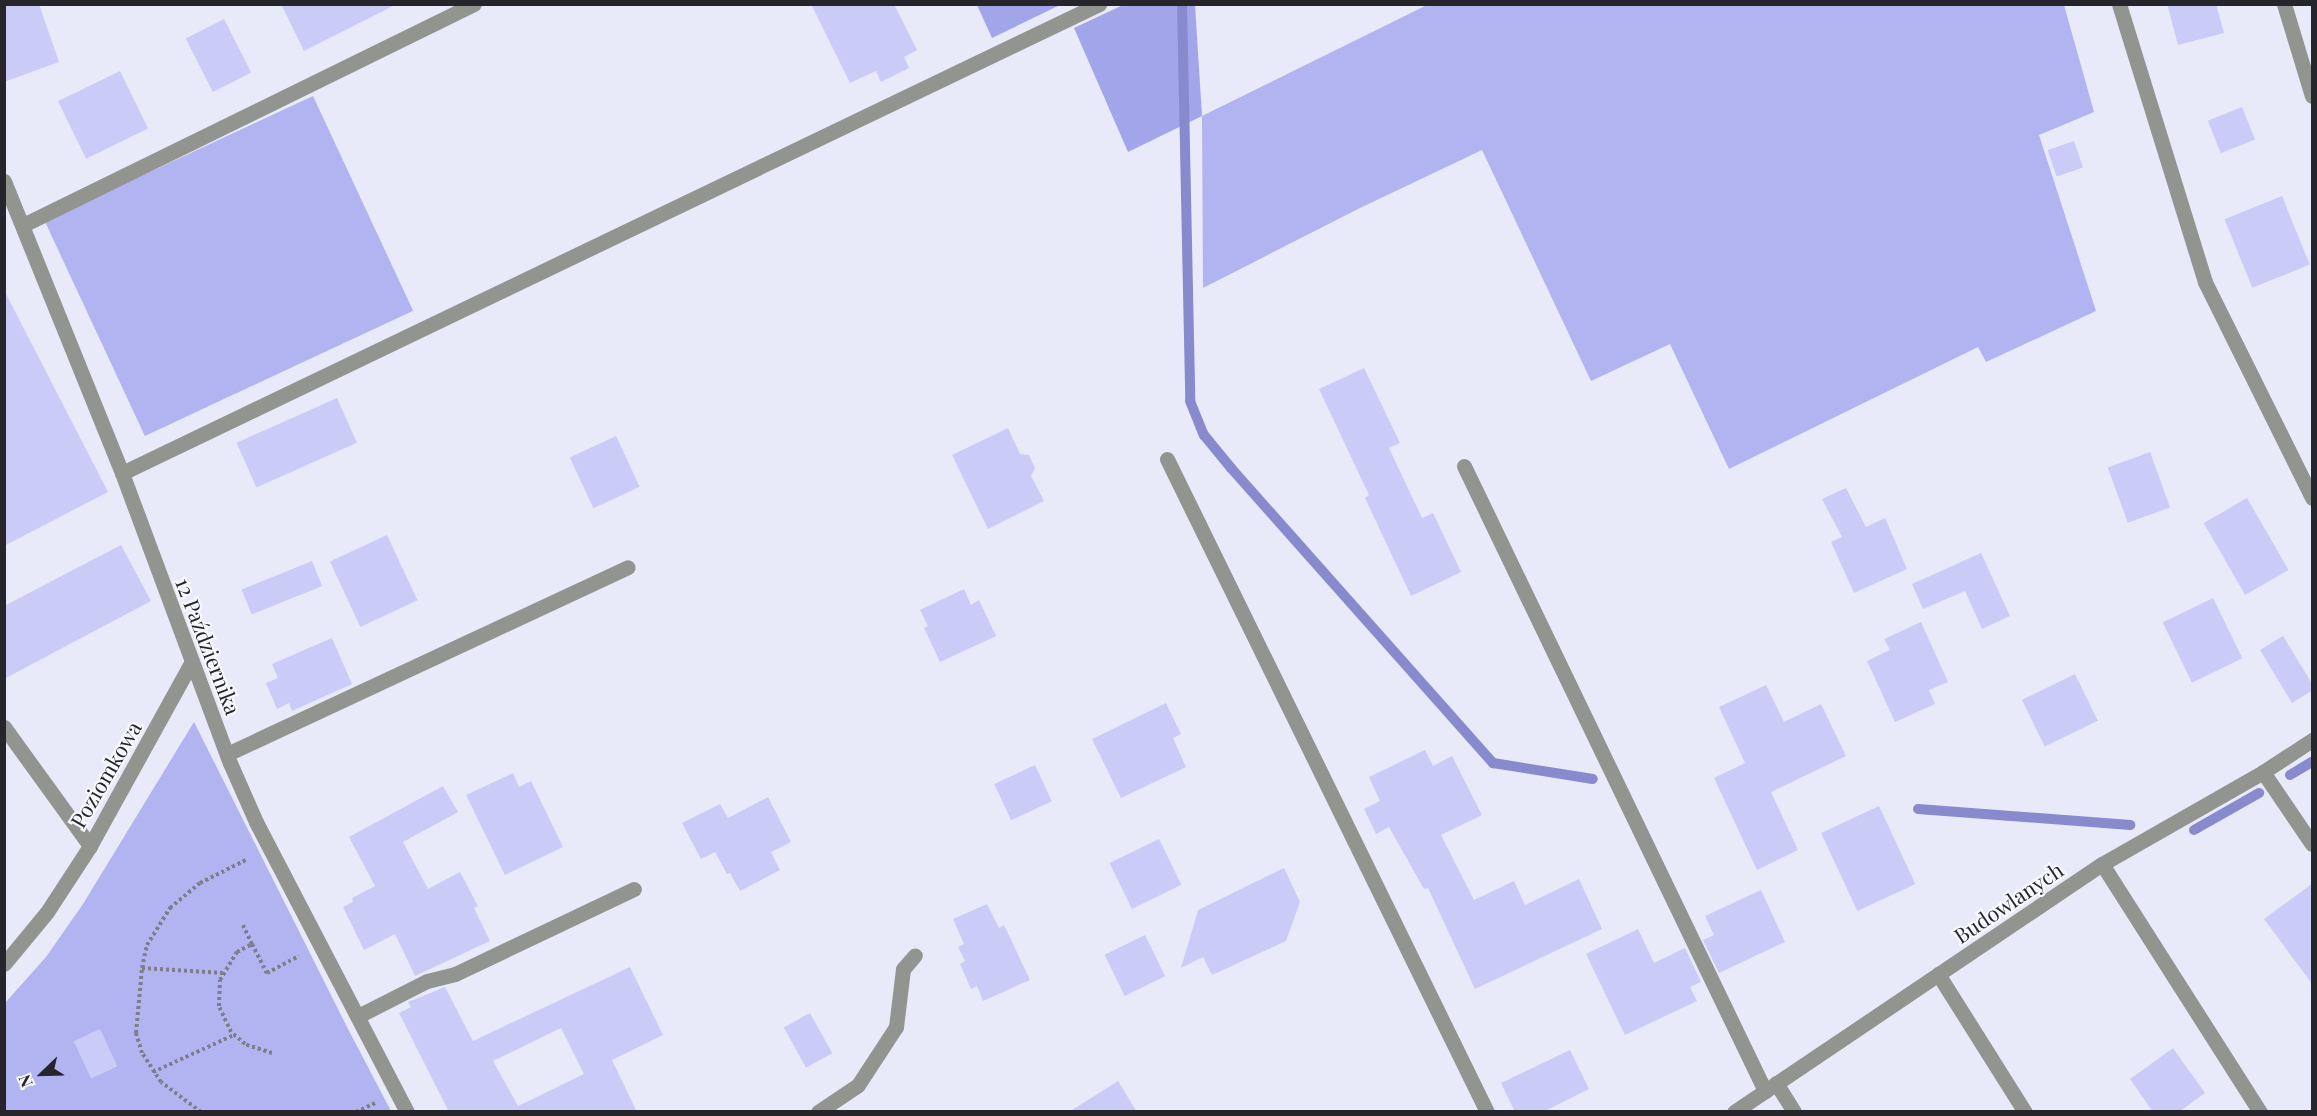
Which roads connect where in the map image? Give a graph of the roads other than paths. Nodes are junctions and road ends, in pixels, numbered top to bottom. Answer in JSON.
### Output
{"nodes":[{"id":1,"x":474,"y":4,"type":"edge"},
{"id":2,"x":1099,"y":4,"type":"edge"},
{"id":3,"x":2119,"y":4,"type":"edge"},
{"id":4,"x":2284,"y":4,"type":"edge"},
{"id":5,"x":2313,"y":96,"type":"edge"},
{"id":6,"x":4,"y":181,"type":"edge"},
{"id":7,"x":23,"y":225,"type":"junction"},
{"id":8,"x":1167,"y":459,"type":"dead end"},
{"id":9,"x":1464,"y":466,"type":"dead end"},
{"id":10,"x":122,"y":473,"type":"junction"},
{"id":11,"x":2313,"y":498,"type":"edge"},
{"id":12,"x":628,"y":567,"type":"dead end"},
{"id":13,"x":192,"y":661,"type":"junction"},
{"id":14,"x":4,"y":727,"type":"edge"},
{"id":15,"x":2313,"y":740,"type":"edge"},
{"id":16,"x":227,"y":754,"type":"junction"},
{"id":17,"x":2263,"y":772,"type":"junction"},
{"id":18,"x":2313,"y":844,"type":"edge"},
{"id":19,"x":90,"y":846,"type":"junction"},
{"id":20,"x":2102,"y":864,"type":"junction"},
{"id":21,"x":634,"y":889,"type":"dead end"},
{"id":22,"x":915,"y":955,"type":"dead end"},
{"id":23,"x":4,"y":964,"type":"edge"},
{"id":24,"x":1938,"y":974,"type":"junction"},
{"id":25,"x":358,"y":1016,"type":"junction"},
{"id":26,"x":1770,"y":1087,"type":"junction"},
{"id":27,"x":407,"y":1112,"type":"edge"},
{"id":28,"x":818,"y":1112,"type":"edge"},
{"id":29,"x":1487,"y":1112,"type":"edge"},
{"id":30,"x":1734,"y":1112,"type":"edge"},
{"id":31,"x":1794,"y":1112,"type":"edge"},
{"id":32,"x":2025,"y":1112,"type":"edge"},
{"id":33,"x":2260,"y":1112,"type":"edge"}],
"edges":[{"from":1,"to":7,"type":"street"},
{"from":2,"to":10,"type":"street"},
{"from":3,"to":11,"type":"street"},
{"from":4,"to":5,"type":"street"},
{"from":6,"to":7,"type":"street","name":"12 Października"},
{"from":7,"to":10,"type":"street","name":"12 Października"},
{"from":8,"to":29,"type":"street"},
{"from":9,"to":26,"type":"street"},
{"from":10,"to":13,"type":"street","name":"12 Października"},
{"from":12,"to":16,"type":"street"},
{"from":13,"to":16,"type":"street","name":"12 Października"},
{"from":13,"to":19,"type":"street","name":"Poziomkowa"},
{"from":14,"to":19,"type":"street","name":"Poziomkowa"},
{"from":15,"to":17,"type":"street","name":"Budowlanych"},
{"from":16,"to":25,"type":"street","name":"12 Października"},
{"from":17,"to":18,"type":"street"},
{"from":17,"to":20,"type":"street","name":"Budowlanych"},
{"from":19,"to":23,"type":"street"},
{"from":20,"to":24,"type":"street","name":"Budowlanych"},
{"from":20,"to":33,"type":"street"},
{"from":21,"to":25,"type":"street"},
{"from":22,"to":28,"type":"street"},
{"from":24,"to":26,"type":"street","name":"Budowlanych"},
{"from":24,"to":32,"type":"street"},
{"from":25,"to":27,"type":"street","name":"12 Października"},
{"from":26,"to":30,"type":"street","name":"Budowlanych"},
{"from":26,"to":31,"type":"street"}]}
